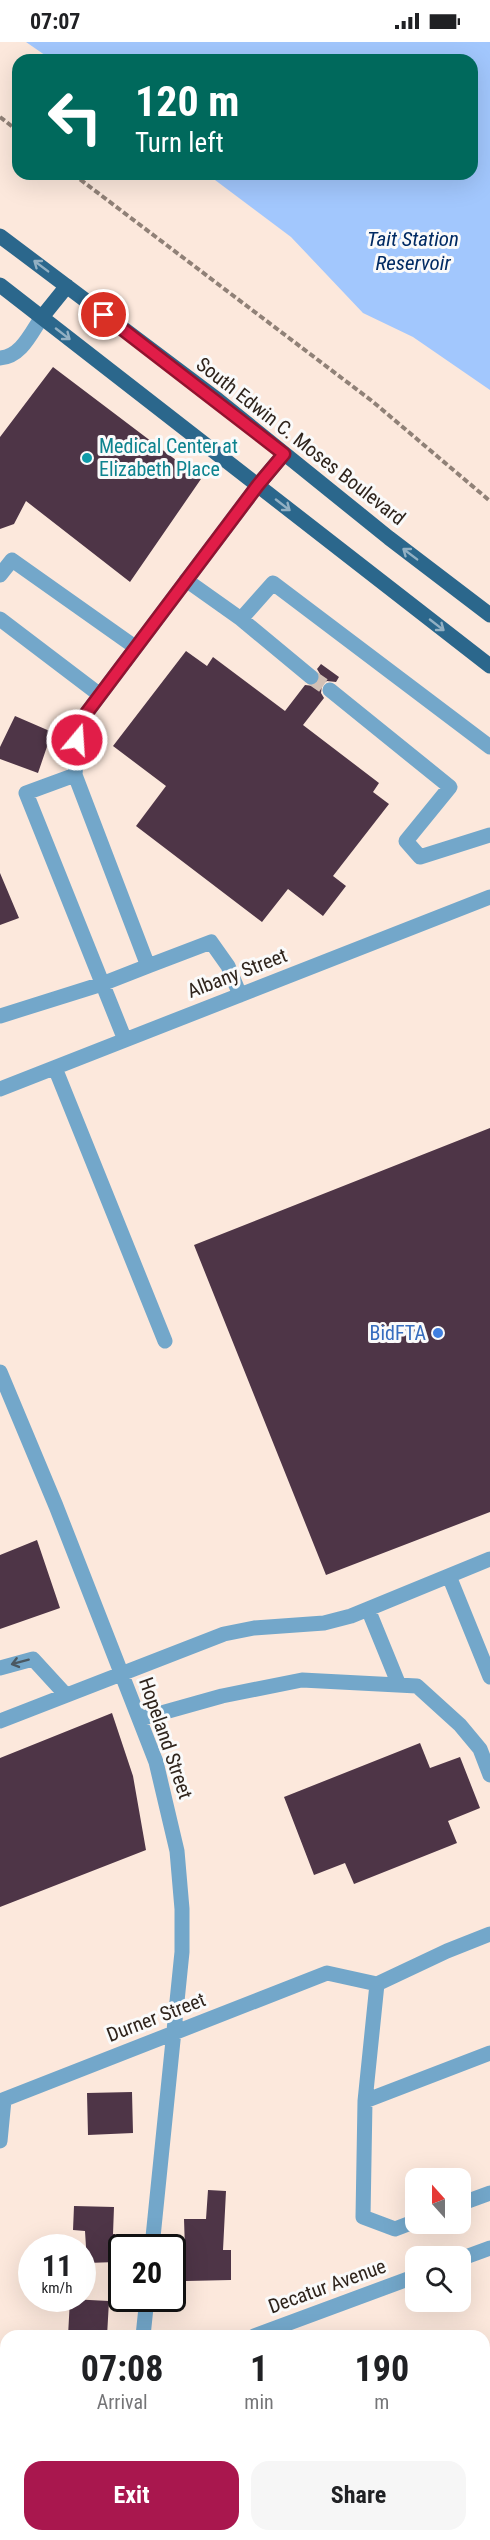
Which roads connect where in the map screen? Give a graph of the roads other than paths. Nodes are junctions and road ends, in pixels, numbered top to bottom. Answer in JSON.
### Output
{"nodes":[{"id":1,"x":0,"y":236,"type":"edge"},
{"id":2,"x":0,"y":285,"type":"edge"},
{"id":3,"x":67,"y":286,"type":"junction"},
{"id":4,"x":42,"y":317,"type":"junction"},
{"id":5,"x":0,"y":358,"type":"edge"},
{"id":6,"x":284,"y":454,"type":"junction"},
{"id":7,"x":258,"y":485,"type":"junction"},
{"id":8,"x":0,"y":575,"type":"edge"},
{"id":9,"x":186,"y":580,"type":"junction"},
{"id":10,"x":490,"y":615,"type":"edge"},
{"id":11,"x":0,"y":619,"type":"edge"},
{"id":12,"x":241,"y":620,"type":"junction"},
{"id":13,"x":135,"y":647,"type":"junction"},
{"id":14,"x":490,"y":666,"type":"edge"},
{"id":15,"x":311,"y":677,"type":"tunnel mouth"},
{"id":16,"x":330,"y":690,"type":"tunnel mouth"},
{"id":17,"x":100,"y":695,"type":"junction"},
{"id":18,"x":490,"y":747,"type":"edge"},
{"id":19,"x":75,"y":776,"type":"junction"},
{"id":20,"x":490,"y":835,"type":"edge"},
{"id":21,"x":490,"y":897,"type":"edge"},
{"id":22,"x":147,"y":966,"type":"junction"},
{"id":23,"x":102,"y":984,"type":"junction"},
{"id":24,"x":240,"y":995,"type":"junction"},
{"id":25,"x":0,"y":1016,"type":"edge"},
{"id":26,"x":124,"y":1040,"type":"junction"},
{"id":27,"x":55,"y":1068,"type":"junction"},
{"id":28,"x":0,"y":1089,"type":"edge"},
{"id":29,"x":165,"y":1341,"type":"dead end"},
{"id":30,"x":0,"y":1372,"type":"edge"},
{"id":31,"x":490,"y":1559,"type":"edge"},
{"id":32,"x":449,"y":1576,"type":"junction"},
{"id":33,"x":368,"y":1609,"type":"junction"},
{"id":34,"x":0,"y":1668,"type":"edge"},
{"id":35,"x":121,"y":1673,"type":"junction"},
{"id":36,"x":490,"y":1677,"type":"edge"},
{"id":37,"x":399,"y":1685,"type":"junction"},
{"id":38,"x":66,"y":1695,"type":"junction"},
{"id":39,"x":140,"y":1719,"type":"junction"},
{"id":40,"x":0,"y":1721,"type":"edge"},
{"id":41,"x":490,"y":1774,"type":"edge"},
{"id":42,"x":490,"y":1934,"type":"edge"},
{"id":43,"x":378,"y":1984,"type":"junction"},
{"id":44,"x":175,"y":2032,"type":"junction"},
{"id":45,"x":490,"y":2053,"type":"edge"},
{"id":46,"x":2,"y":2101,"type":"edge"},
{"id":47,"x":364,"y":2101,"type":"junction"},
{"id":48,"x":0,"y":2141,"type":"edge"},
{"id":49,"x":490,"y":2193,"type":"edge"},
{"id":50,"x":471,"y":2200,"type":"edge"},
{"id":51,"x":405,"y":2225,"type":"edge"},
{"id":52,"x":153,"y":2234,"type":"edge"},
{"id":53,"x":490,"y":2248,"type":"edge"},
{"id":54,"x":471,"y":2255,"type":"edge"},
{"id":55,"x":405,"y":2280,"type":"edge"},
{"id":56,"x":146,"y":2312,"type":"edge"},
{"id":57,"x":144,"y":2330,"type":"edge"},
{"id":58,"x":270,"y":2330,"type":"edge"}],
"edges":[{"from":3,"to":1,"type":"main road","name":"South Edwin C. Moses Boulevard","one_way":true},
{"from":2,"to":4,"type":"main road"},
{"from":3,"to":4,"type":"main road"},
{"from":3,"to":6,"type":"main road","name":"South Edwin C. Moses Boulevard"},
{"from":4,"to":5,"type":"street"},
{"from":4,"to":7,"type":"main road","one_way":true},
{"from":6,"to":7,"type":"main road"},
{"from":10,"to":6,"type":"main road","name":"South Edwin C. Moses Boulevard","one_way":true},
{"from":7,"to":9,"type":"street"},
{"from":7,"to":14,"type":"main road","one_way":true},
{"from":8,"to":13,"type":"street"},
{"from":9,"to":12,"type":"street"},
{"from":9,"to":13,"type":"street"},
{"from":11,"to":17,"type":"street"},
{"from":12,"to":15,"type":"street"},
{"from":12,"to":18,"type":"street"},
{"from":13,"to":17,"type":"street"},
{"from":16,"to":20,"type":"street"},
{"from":17,"to":19,"type":"street"},
{"from":19,"to":22,"type":"street"},
{"from":19,"to":23,"type":"street"},
{"from":21,"to":24,"type":"street","name":"Albany Street"},
{"from":22,"to":23,"type":"street"},
{"from":22,"to":24,"type":"street"},
{"from":23,"to":25,"type":"street"},
{"from":23,"to":26,"type":"street"},
{"from":24,"to":26,"type":"street","name":"Albany Street"},
{"from":26,"to":27,"type":"street","name":"Albany Street"},
{"from":27,"to":28,"type":"street","name":"Albany Street"},
{"from":27,"to":29,"type":"street"},
{"from":30,"to":35,"type":"street","name":"Hopeland Street"},
{"from":31,"to":32,"type":"street"},
{"from":32,"to":33,"type":"street"},
{"from":32,"to":36,"type":"street"},
{"from":33,"to":35,"type":"street"},
{"from":33,"to":37,"type":"street"},
{"from":38,"to":34,"type":"street","one_way":true},
{"from":35,"to":38,"type":"street"},
{"from":35,"to":39,"type":"street","name":"Hopeland Street"},
{"from":37,"to":39,"type":"street"},
{"from":37,"to":41,"type":"street"},
{"from":38,"to":40,"type":"street"},
{"from":39,"to":44,"type":"street","name":"Hopeland Street"},
{"from":42,"to":43,"type":"street"},
{"from":43,"to":44,"type":"street","name":"Durner Street"},
{"from":43,"to":47,"type":"street"},
{"from":44,"to":46,"type":"street","name":"Durner Street"},
{"from":44,"to":52,"type":"street","name":"Hopeland Street"},
{"from":45,"to":47,"type":"street"},
{"from":46,"to":48,"type":"street"},
{"from":47,"to":51,"type":"street"},
{"from":49,"to":50,"type":"street"},
{"from":53,"to":54,"type":"street"},
{"from":55,"to":58,"type":"street","name":"Decatur Avenue"},
{"from":56,"to":57,"type":"street"}]}
